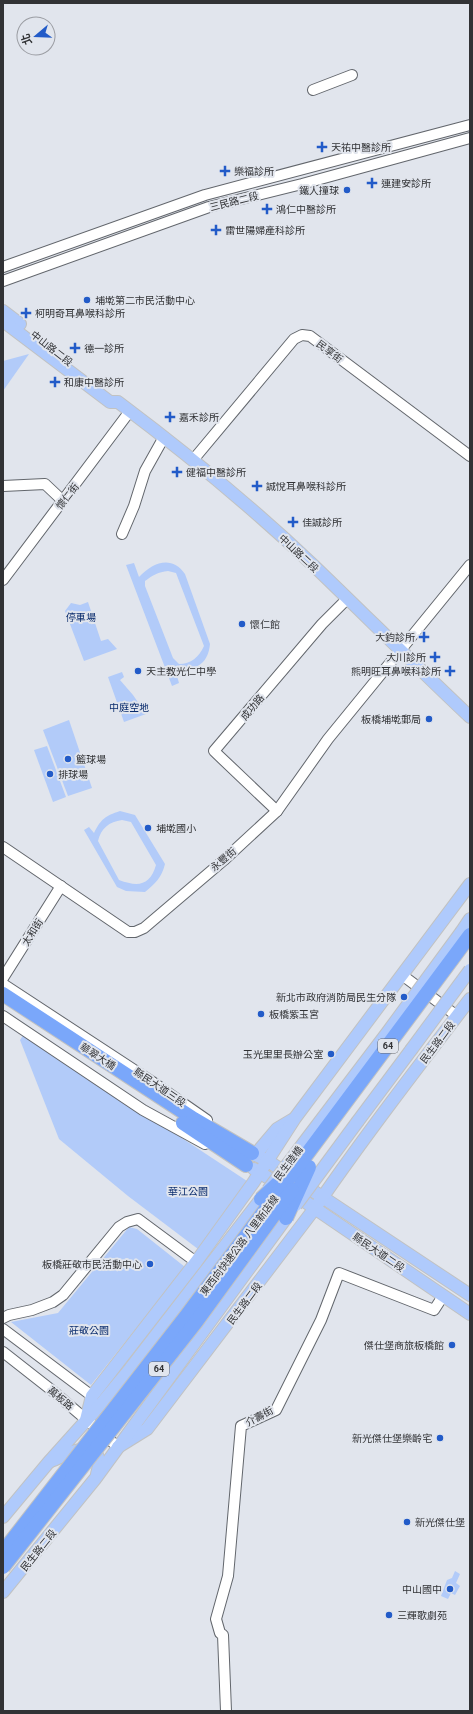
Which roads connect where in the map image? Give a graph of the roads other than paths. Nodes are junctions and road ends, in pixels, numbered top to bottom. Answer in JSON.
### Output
{"nodes":[{"id":1,"x":352,"y":75,"type":"dead end"},
{"id":2,"x":313,"y":90,"type":"dead end"},
{"id":3,"x":470,"y":125,"type":"edge"},
{"id":4,"x":470,"y":138,"type":"edge"},
{"id":5,"x":3,"y":267,"type":"edge"},
{"id":6,"x":3,"y":281,"type":"edge"},
{"id":7,"x":3,"y":311,"type":"edge"},
{"id":8,"x":3,"y":321,"type":"edge"},
{"id":9,"x":118,"y":402,"type":"junction"},
{"id":10,"x":130,"y":411,"type":"junction"},
{"id":11,"x":164,"y":437,"type":"junction"},
{"id":12,"x":470,"y":456,"type":"edge"},
{"id":13,"x":193,"y":460,"type":"junction"},
{"id":14,"x":3,"y":486,"type":"edge"},
{"id":15,"x":64,"y":500,"type":"junction"},
{"id":16,"x":122,"y":534,"type":"dead end"},
{"id":17,"x":470,"y":565,"type":"edge"},
{"id":18,"x":3,"y":580,"type":"edge"},
{"id":19,"x":347,"y":599,"type":"junction"},
{"id":20,"x":400,"y":652,"type":"junction"},
{"id":21,"x":470,"y":717,"type":"edge"},
{"id":22,"x":277,"y":811,"type":"junction"},
{"id":23,"x":3,"y":847,"type":"edge"},
{"id":24,"x":470,"y":884,"type":"edge"},
{"id":25,"x":60,"y":886,"type":"junction"},
{"id":26,"x":470,"y":919,"type":"edge"},
{"id":27,"x":466,"y":933,"type":"edge"},
{"id":28,"x":470,"y":951,"type":"edge"},
{"id":29,"x":470,"y":970,"type":"edge"},
{"id":30,"x":402,"y":975,"type":"junction"},
{"id":31,"x":3,"y":978,"type":"edge"},
{"id":32,"x":3,"y":984,"type":"edge"},
{"id":33,"x":3,"y":994,"type":"edge"},
{"id":34,"x":470,"y":999,"type":"edge"},
{"id":35,"x":3,"y":1005,"type":"edge"},
{"id":36,"x":3,"y":1016,"type":"edge"},
{"id":37,"x":457,"y":1016,"type":"junction"},
{"id":38,"x":295,"y":1118,"type":"junction"},
{"id":39,"x":191,"y":1122,"type":"junction"},
{"id":40,"x":251,"y":1157,"type":"junction"},
{"id":41,"x":268,"y":1160,"type":"junction"},
{"id":42,"x":307,"y":1162,"type":"junction"},
{"id":43,"x":260,"y":1173,"type":"junction"},
{"id":44,"x":295,"y":1180,"type":"joint"},
{"id":45,"x":288,"y":1190,"type":"joint"},
{"id":46,"x":323,"y":1197,"type":"junction"},
{"id":47,"x":261,"y":1199,"type":"junction"},
{"id":48,"x":315,"y":1208,"type":"junction"},
{"id":49,"x":286,"y":1218,"type":"junction"},
{"id":50,"x":196,"y":1262,"type":"junction"},
{"id":51,"x":470,"y":1295,"type":"edge"},
{"id":52,"x":443,"y":1296,"type":"junction"},
{"id":53,"x":470,"y":1314,"type":"edge"},
{"id":54,"x":3,"y":1318,"type":"edge"},
{"id":55,"x":3,"y":1329,"type":"edge"},
{"id":56,"x":3,"y":1352,"type":"edge"},
{"id":57,"x":97,"y":1400,"type":"junction"},
{"id":58,"x":86,"y":1420,"type":"junction"},
{"id":59,"x":118,"y":1447,"type":"junction"},
{"id":60,"x":48,"y":1463,"type":"junction"},
{"id":61,"x":95,"y":1479,"type":"junction"},
{"id":62,"x":3,"y":1517,"type":"edge"},
{"id":63,"x":3,"y":1552,"type":"edge"},
{"id":64,"x":3,"y":1567,"type":"edge"},
{"id":65,"x":3,"y":1592,"type":"edge"},
{"id":66,"x":226,"y":1711,"type":"edge"}],
"edges":[{"from":1,"to":2,"type":"street"},
{"from":3,"to":5,"type":"street","name":"三民路二段"},
{"from":4,"to":6,"type":"street","name":"三民路二段"},
{"from":7,"to":9,"type":"main road","name":"中山路二段"},
{"from":8,"to":9,"type":"main road","name":"中山路二段"},
{"from":9,"to":10,"type":"main road","name":"中山路二段"},
{"from":10,"to":11,"type":"main road","name":"中山路二段"},
{"from":10,"to":15,"type":"street","name":"懷仁街"},
{"from":11,"to":13,"type":"main road","name":"中山路二段"},
{"from":11,"to":16,"type":"street"},
{"from":12,"to":13,"type":"street","name":"民享街"},
{"from":13,"to":19,"type":"main road","name":"中山路二段"},
{"from":14,"to":15,"type":"street"},
{"from":15,"to":18,"type":"street","name":"懷仁街"},
{"from":17,"to":20,"type":"street","name":"永豐街"},
{"from":19,"to":20,"type":"main road","name":"中山路二段"},
{"from":19,"to":22,"type":"street","name":"成功路"},
{"from":20,"to":21,"type":"main road","name":"中山路二段"},
{"from":20,"to":22,"type":"street","name":"永豐街"},
{"from":22,"to":25,"type":"street","name":"永豐街"},
{"from":23,"to":25,"type":"street","name":"永豐街"},
{"from":24,"to":30,"type":"main road"},
{"from":25,"to":31,"type":"street","name":"太和街"},
{"from":26,"to":27,"type":"main road","name":"民生陸橋"},
{"from":27,"to":42,"type":"highway","name":"東西向快速公路 八里新店線","number":"64","bridge":true},
{"from":27,"to":47,"type":"main road","name":"民生陸橋","bridge":true},
{"from":28,"to":42,"type":"highway","name":"東西向快速公路 八里新店線","number":"64"},
{"from":29,"to":49,"type":"main road","bridge":true},
{"from":30,"to":37,"type":"street"},
{"from":30,"to":38,"type":"main road"},
{"from":32,"to":40,"type":"street","name":"縣民大道三段"},
{"from":33,"to":39,"type":"highway","name":"華翠大橋"},
{"from":34,"to":37,"type":"main road","name":"民生路二段"},
{"from":35,"to":39,"type":"highway","name":"華翠大橋"},
{"from":36,"to":40,"type":"street","name":"縣民大道三段"},
{"from":37,"to":46,"type":"main road","name":"民生路二段"},
{"from":38,"to":40,"type":"main road"},
{"from":38,"to":41,"type":"main road"},
{"from":39,"to":40,"type":"highway"},
{"from":40,"to":41,"type":"main road","name":"縣民大道三段"},
{"from":40,"to":43,"type":"main road","name":"縣民大道三段"},
{"from":41,"to":43,"type":"main road"},
{"from":41,"to":44,"type":"main road","name":"縣民大道三段"},
{"from":42,"to":47,"type":"highway","bridge":true},
{"from":42,"to":49,"type":"highway","bridge":true},
{"from":42,"to":63,"type":"highway","name":"東西向快速公路 八里新店線","number":"64","bridge":true},
{"from":42,"to":64,"type":"highway","name":"東西向快速公路 八里新店線","number":"64","bridge":true},
{"from":43,"to":45,"type":"main road","name":"縣民大道三段"},
{"from":43,"to":50,"type":"main road"},
{"from":44,"to":46,"type":"main road","name":"縣民大道二段"},
{"from":45,"to":48,"type":"main road","name":"縣民大道二段"},
{"from":46,"to":48,"type":"main road","name":"民生路二段"},
{"from":46,"to":51,"type":"main road","name":"縣民大道二段"},
{"from":47,"to":57,"type":"main road","name":"民生陸橋"},
{"from":48,"to":52,"type":"main road","name":"縣民大道二段"},
{"from":48,"to":59,"type":"main road","name":"民生路二段"},
{"from":49,"to":59,"type":"main road"},
{"from":50,"to":54,"type":"street"},
{"from":50,"to":57,"type":"main road"},
{"from":52,"to":53,"type":"main road","name":"縣民大道二段"},
{"from":52,"to":66,"type":"street","name":"介壽街"},
{"from":55,"to":57,"type":"street","name":"萬板路"},
{"from":56,"to":58,"type":"street","name":"萬板路"},
{"from":57,"to":58,"type":"main road"},
{"from":58,"to":59,"type":"street","name":"萬板路"},
{"from":58,"to":60,"type":"main road"},
{"from":59,"to":61,"type":"main road","name":"民生路二段"},
{"from":60,"to":61,"type":"main road"},
{"from":60,"to":62,"type":"main road"},
{"from":61,"to":65,"type":"main road","name":"民生路二段"}]}
